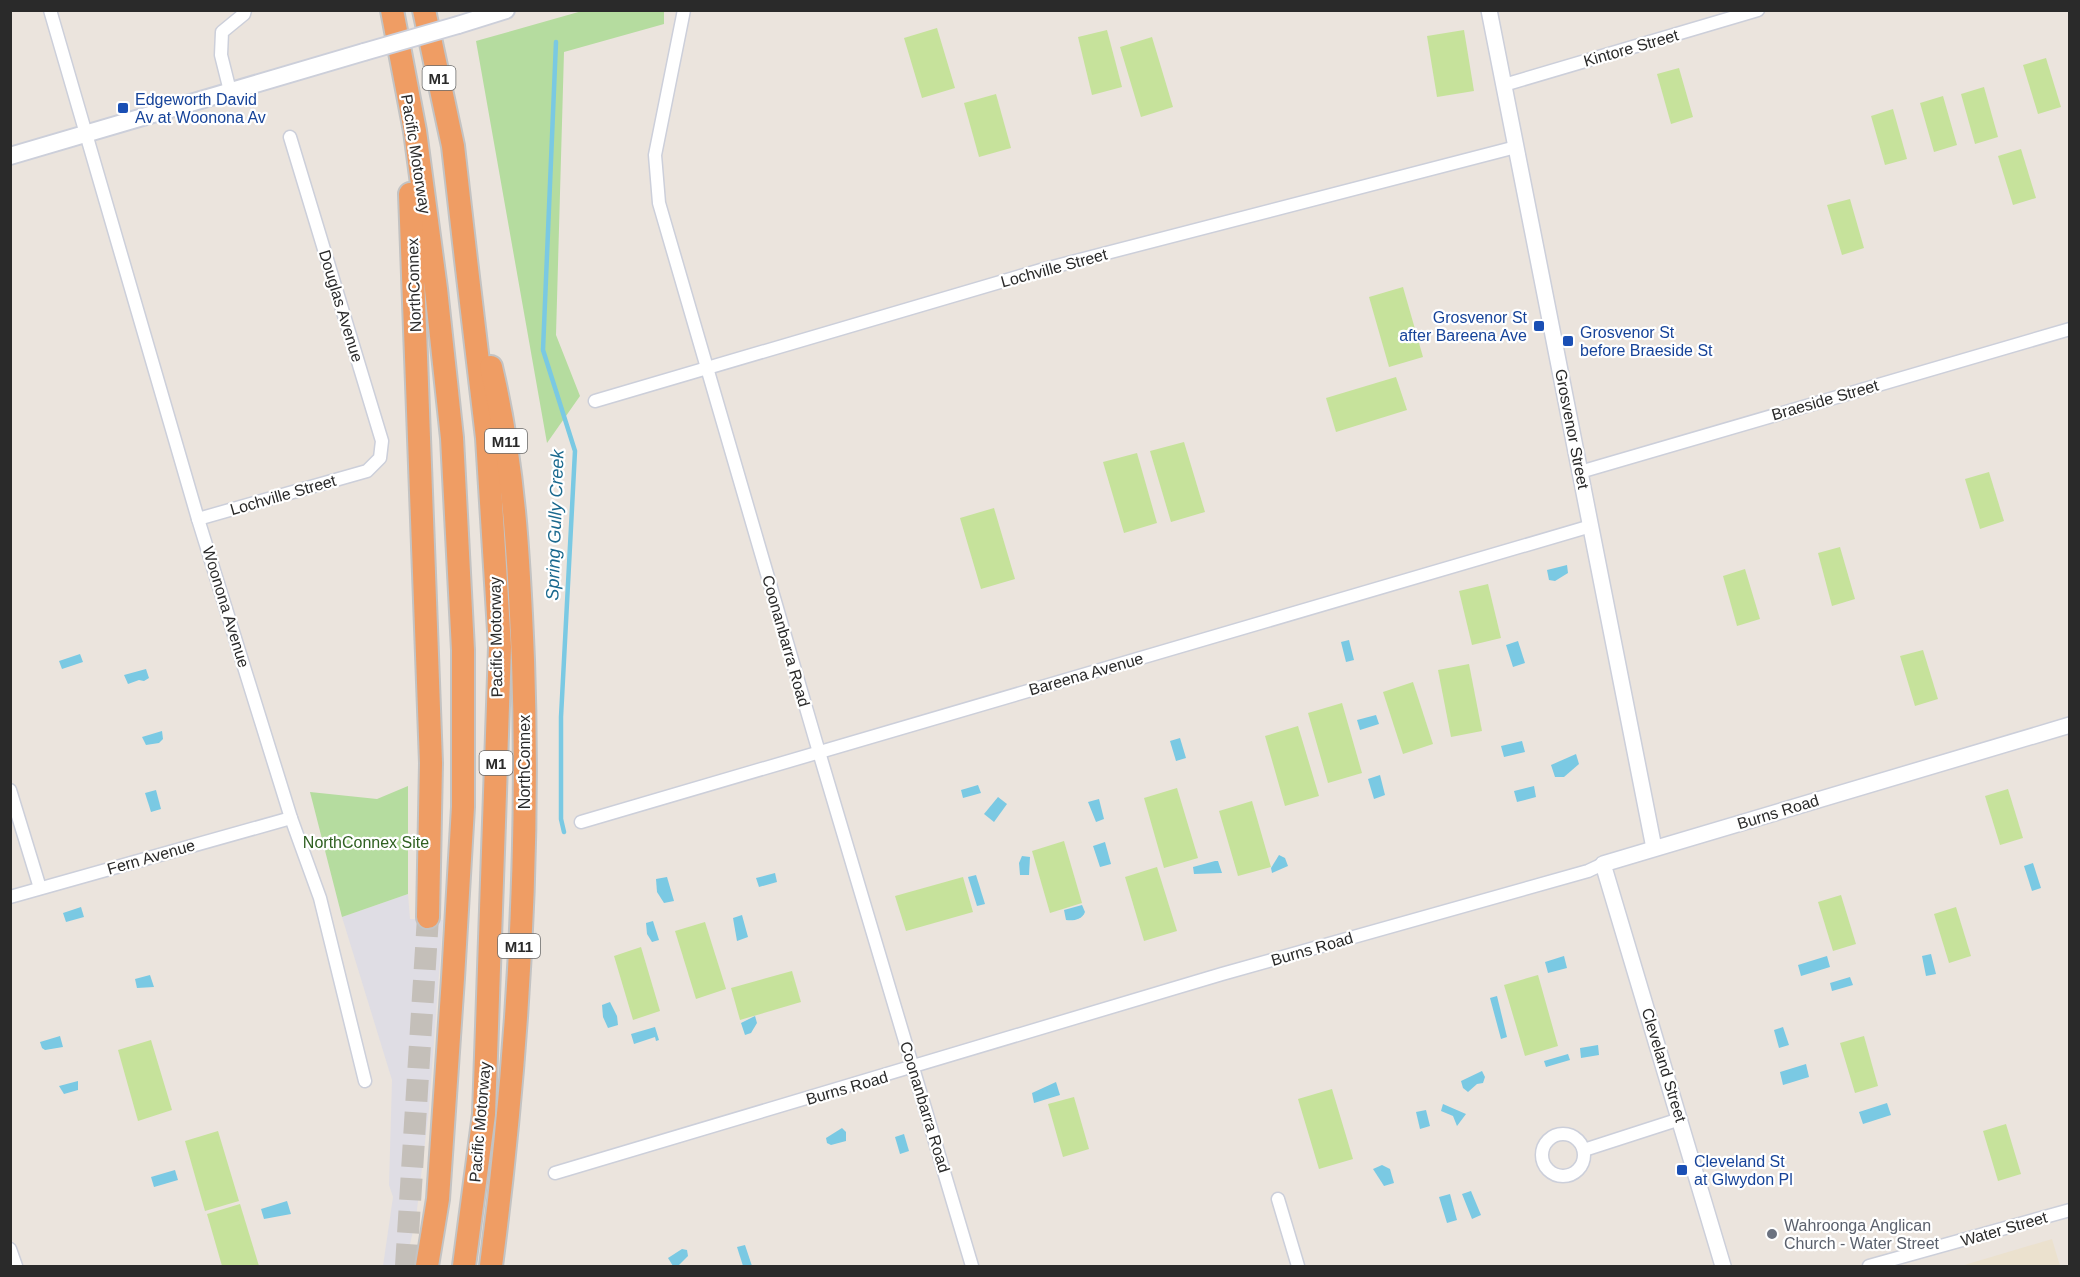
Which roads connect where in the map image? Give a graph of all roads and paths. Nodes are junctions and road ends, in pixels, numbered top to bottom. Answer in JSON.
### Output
{"nodes":[{"id":1,"x":50,"y":10,"type":"edge"},
{"id":2,"x":245,"y":10,"type":"edge"},
{"id":3,"x":392,"y":10,"type":"edge"},
{"id":4,"x":424,"y":10,"type":"edge"},
{"id":5,"x":506,"y":10,"type":"edge"},
{"id":6,"x":684,"y":10,"type":"edge"},
{"id":7,"x":1489,"y":10,"type":"edge"},
{"id":8,"x":1758,"y":10,"type":"edge"},
{"id":9,"x":405,"y":85,"type":"junction"},
{"id":10,"x":1504,"y":85,"type":"junction"},
{"id":11,"x":230,"y":90,"type":"junction"},
{"id":12,"x":85,"y":134,"type":"junction"},
{"id":13,"x":290,"y":137,"type":"dead end"},
{"id":14,"x":1516,"y":147,"type":"junction"},
{"id":15,"x":10,"y":156,"type":"edge"},
{"id":16,"x":466,"y":260,"type":"junction"},
{"id":17,"x":2070,"y":329,"type":"edge"},
{"id":18,"x":706,"y":368,"type":"junction"},
{"id":19,"x":595,"y":401,"type":"dead end"},
{"id":20,"x":367,"y":471,"type":"joint"},
{"id":21,"x":1580,"y":472,"type":"junction"},
{"id":22,"x":198,"y":519,"type":"junction"},
{"id":23,"x":1590,"y":526,"type":"junction"},
{"id":24,"x":2070,"y":725,"type":"edge"},
{"id":25,"x":819,"y":752,"type":"junction"},
{"id":26,"x":10,"y":790,"type":"edge"},
{"id":27,"x":291,"y":818,"type":"junction"},
{"id":28,"x":581,"y":822,"type":"dead end"},
{"id":29,"x":1654,"y":848,"type":"junction"},
{"id":30,"x":1603,"y":864,"type":"junction"},
{"id":31,"x":40,"y":888,"type":"junction"},
{"id":32,"x":10,"y":897,"type":"edge"},
{"id":33,"x":428,"y":917,"type":"tunnel mouth"},
{"id":34,"x":913,"y":1066,"type":"junction"},
{"id":35,"x":365,"y":1081,"type":"dead end"},
{"id":36,"x":1680,"y":1119,"type":"junction"},
{"id":37,"x":1584,"y":1150,"type":"dead end"},
{"id":38,"x":555,"y":1173,"type":"dead end"},
{"id":39,"x":1278,"y":1199,"type":"dead end"},
{"id":40,"x":2070,"y":1210,"type":"edge"},
{"id":41,"x":10,"y":1249,"type":"edge"},
{"id":42,"x":16,"y":1266,"type":"edge"},
{"id":43,"x":427,"y":1266,"type":"edge"},
{"id":44,"x":464,"y":1266,"type":"edge"},
{"id":45,"x":491,"y":1266,"type":"edge"},
{"id":46,"x":972,"y":1266,"type":"edge"},
{"id":47,"x":1298,"y":1266,"type":"edge"},
{"id":48,"x":1722,"y":1266,"type":"edge"},
{"id":49,"x":1869,"y":1266,"type":"edge"}],
"edges":[{"from":1,"to":12,"type":"street","name":"Woonona Avenue"},
{"from":2,"to":11,"type":"street"},
{"from":3,"to":9,"type":"highway","name":"Pacific Motorway","number":"M1"},
{"from":4,"to":16,"type":"highway","name":"Pacific Motorway","number":"M1"},
{"from":5,"to":11,"type":"main road","bridge":true},
{"from":6,"to":18,"type":"street","name":"Coonanbarra Road"},
{"from":7,"to":10,"type":"street","name":"Grosvenor Street"},
{"from":8,"to":10,"type":"street","name":"Kintore Street"},
{"from":9,"to":33,"type":"highway","name":"NorthConnex"},
{"from":9,"to":43,"type":"highway","name":"Pacific Motorway","number":"M1"},
{"from":10,"to":14,"type":"street","name":"Grosvenor Street"},
{"from":11,"to":12,"type":"main road"},
{"from":12,"to":15,"type":"main road"},
{"from":12,"to":22,"type":"street","name":"Woonona Avenue"},
{"from":13,"to":20,"type":"street","name":"Douglas Avenue"},
{"from":14,"to":18,"type":"street","name":"Lochville Street"},
{"from":14,"to":21,"type":"street","name":"Grosvenor Street"},
{"from":16,"to":44,"type":"highway","name":"Pacific Motorway","number":"M1"},
{"from":16,"to":45,"type":"highway","name":"NorthConnex","number":"M11"},
{"from":17,"to":21,"type":"street","name":"Braeside Street"},
{"from":18,"to":19,"type":"street","name":"Lochville Street"},
{"from":18,"to":25,"type":"street","name":"Coonanbarra Road"},
{"from":20,"to":22,"type":"street","name":"Lochville Street"},
{"from":21,"to":23,"type":"street","name":"Grosvenor Street"},
{"from":22,"to":27,"type":"street","name":"Woonona Avenue"},
{"from":23,"to":25,"type":"street","name":"Bareena Avenue"},
{"from":23,"to":29,"type":"street","name":"Grosvenor Street"},
{"from":24,"to":29,"type":"street","name":"Burns Road"},
{"from":25,"to":28,"type":"street","name":"Bareena Avenue"},
{"from":25,"to":34,"type":"street","name":"Coonanbarra Road"},
{"from":26,"to":31,"type":"street"},
{"from":27,"to":31,"type":"street","name":"Fern Avenue"},
{"from":27,"to":35,"type":"street","name":"Woonona Avenue"},
{"from":29,"to":30,"type":"street","name":"Burns Road"},
{"from":30,"to":34,"type":"street","name":"Burns Road"},
{"from":30,"to":36,"type":"street","name":"Cleveland Street"},
{"from":31,"to":32,"type":"street","name":"Fern Avenue"},
{"from":34,"to":38,"type":"street","name":"Burns Road"},
{"from":34,"to":46,"type":"street","name":"Coonanbarra Road"},
{"from":36,"to":37,"type":"street"},
{"from":36,"to":48,"type":"street","name":"Cleveland Street"},
{"from":39,"to":47,"type":"street"},
{"from":40,"to":49,"type":"street","name":"Water Street"},
{"from":41,"to":42,"type":"street"}]}
